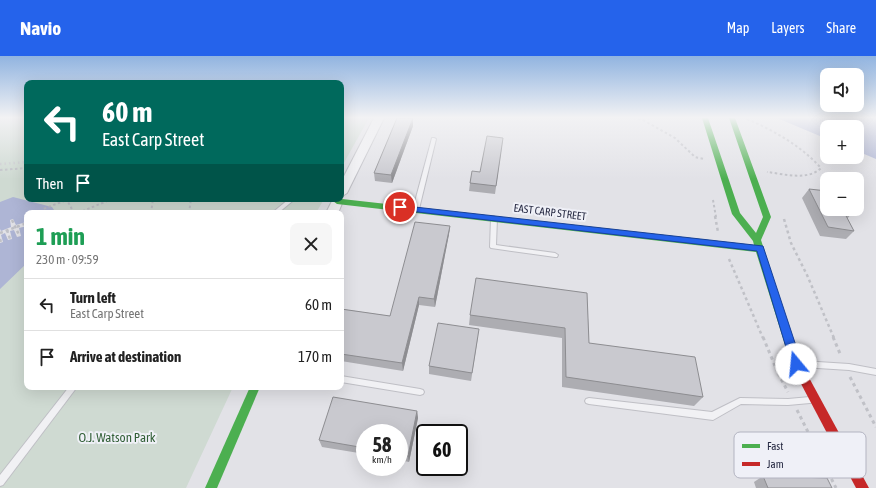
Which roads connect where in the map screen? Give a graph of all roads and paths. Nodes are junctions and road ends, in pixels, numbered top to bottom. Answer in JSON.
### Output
{"nodes":[{"id":1,"x":369,"y":138,"type":"edge"},
{"id":2,"x":675,"y":138,"type":"edge"},
{"id":3,"x":712,"y":138,"type":"edge"},
{"id":4,"x":740,"y":138,"type":"edge"},
{"id":5,"x":783,"y":138,"type":"edge"},
{"id":6,"x":434,"y":139,"type":"dead end"},
{"id":7,"x":706,"y":155,"type":"dead end"},
{"id":8,"x":24,"y":168,"type":"edge"},
{"id":9,"x":765,"y":168,"type":"dead end"},
{"id":10,"x":0,"y":170,"type":"edge"},
{"id":11,"x":768,"y":173,"type":"junction"},
{"id":12,"x":770,"y":179,"type":"dead end"},
{"id":13,"x":344,"y":187,"type":"edge"},
{"id":14,"x":713,"y":194,"type":"dead end"},
{"id":15,"x":344,"y":198,"type":"edge"},
{"id":16,"x":62,"y":202,"type":"edge"},
{"id":17,"x":105,"y":202,"type":"edge"},
{"id":18,"x":288,"y":202,"type":"edge"},
{"id":19,"x":416,"y":209,"type":"junction"},
{"id":20,"x":43,"y":210,"type":"edge"},
{"id":21,"x":85,"y":210,"type":"edge"},
{"id":22,"x":279,"y":210,"type":"edge"},
{"id":23,"x":783,"y":217,"type":"dead end"},
{"id":24,"x":494,"y":218,"type":"junction"},
{"id":25,"x":12,"y":220,"type":"dead end"},
{"id":26,"x":24,"y":224,"type":"edge"},
{"id":27,"x":15,"y":228,"type":"junction"},
{"id":28,"x":7,"y":230,"type":"junction"},
{"id":29,"x":0,"y":233,"type":"edge"},
{"id":30,"x":19,"y":235,"type":"dead end"},
{"id":31,"x":10,"y":239,"type":"dead end"},
{"id":32,"x":724,"y":244,"type":"junction"},
{"id":33,"x":759,"y":244,"type":"junction"},
{"id":34,"x":555,"y":255,"type":"dead end"},
{"id":35,"x":796,"y":364,"type":"junction"},
{"id":36,"x":845,"y":366,"type":"junction"},
{"id":37,"x":876,"y":372,"type":"edge"},
{"id":38,"x":344,"y":379,"type":"edge"},
{"id":39,"x":71,"y":390,"type":"edge"},
{"id":40,"x":254,"y":390,"type":"edge"},
{"id":41,"x":420,"y":392,"type":"dead end"},
{"id":42,"x":816,"y":399,"type":"junction"},
{"id":43,"x":589,"y":401,"type":"dead end"},
{"id":44,"x":792,"y":401,"type":"junction"},
{"id":45,"x":876,"y":427,"type":"edge"},
{"id":46,"x":808,"y":432,"type":"edge"},
{"id":47,"x":833,"y":432,"type":"edge"},
{"id":48,"x":831,"y":478,"type":"edge"},
{"id":49,"x":858,"y":478,"type":"edge"},
{"id":50,"x":0,"y":482,"type":"edge"},
{"id":51,"x":211,"y":488,"type":"edge"},
{"id":52,"x":836,"y":488,"type":"edge"},
{"id":53,"x":863,"y":488,"type":"edge"}],
"edges":[{"from":1,"to":13,"type":"street"},
{"from":2,"to":7,"type":"path"},
{"from":3,"to":33,"type":"main road"},
{"from":4,"to":33,"type":"main road"},
{"from":5,"to":11,"type":"path"},
{"from":6,"to":19,"type":"lane"},
{"from":8,"to":10,"type":"path"},
{"from":9,"to":11,"type":"path"},
{"from":11,"to":12,"type":"path"},
{"from":14,"to":32,"type":"path"},
{"from":15,"to":19,"type":"main road","name":"EAST CARP STREET"},
{"from":16,"to":20,"type":"path"},
{"from":17,"to":21,"type":"path"},
{"from":18,"to":22,"type":"lane"},
{"from":19,"to":24,"type":"main road","name":"EAST CARP STREET"},
{"from":23,"to":36,"type":"path"},
{"from":24,"to":32,"type":"main road","name":"EAST CARP STREET"},
{"from":24,"to":34,"type":"lane"},
{"from":25,"to":27,"type":"path"},
{"from":26,"to":27,"type":"path"},
{"from":27,"to":28,"type":"path"},
{"from":27,"to":30,"type":"path"},
{"from":28,"to":29,"type":"path"},
{"from":28,"to":31,"type":"path"},
{"from":32,"to":33,"type":"main road","name":"EAST CARP STREET"},
{"from":32,"to":44,"type":"path"},
{"from":33,"to":35,"type":"main road"},
{"from":35,"to":36,"type":"lane"},
{"from":35,"to":42,"type":"main road"},
{"from":36,"to":37,"type":"lane"},
{"from":36,"to":45,"type":"path"},
{"from":38,"to":41,"type":"lane"},
{"from":39,"to":50,"type":"lane"},
{"from":40,"to":51,"type":"main road"},
{"from":42,"to":44,"type":"lane"},
{"from":42,"to":47,"type":"main road"},
{"from":43,"to":44,"type":"lane"},
{"from":44,"to":46,"type":"path"},
{"from":48,"to":52,"type":"path"},
{"from":49,"to":53,"type":"main road"}]}
